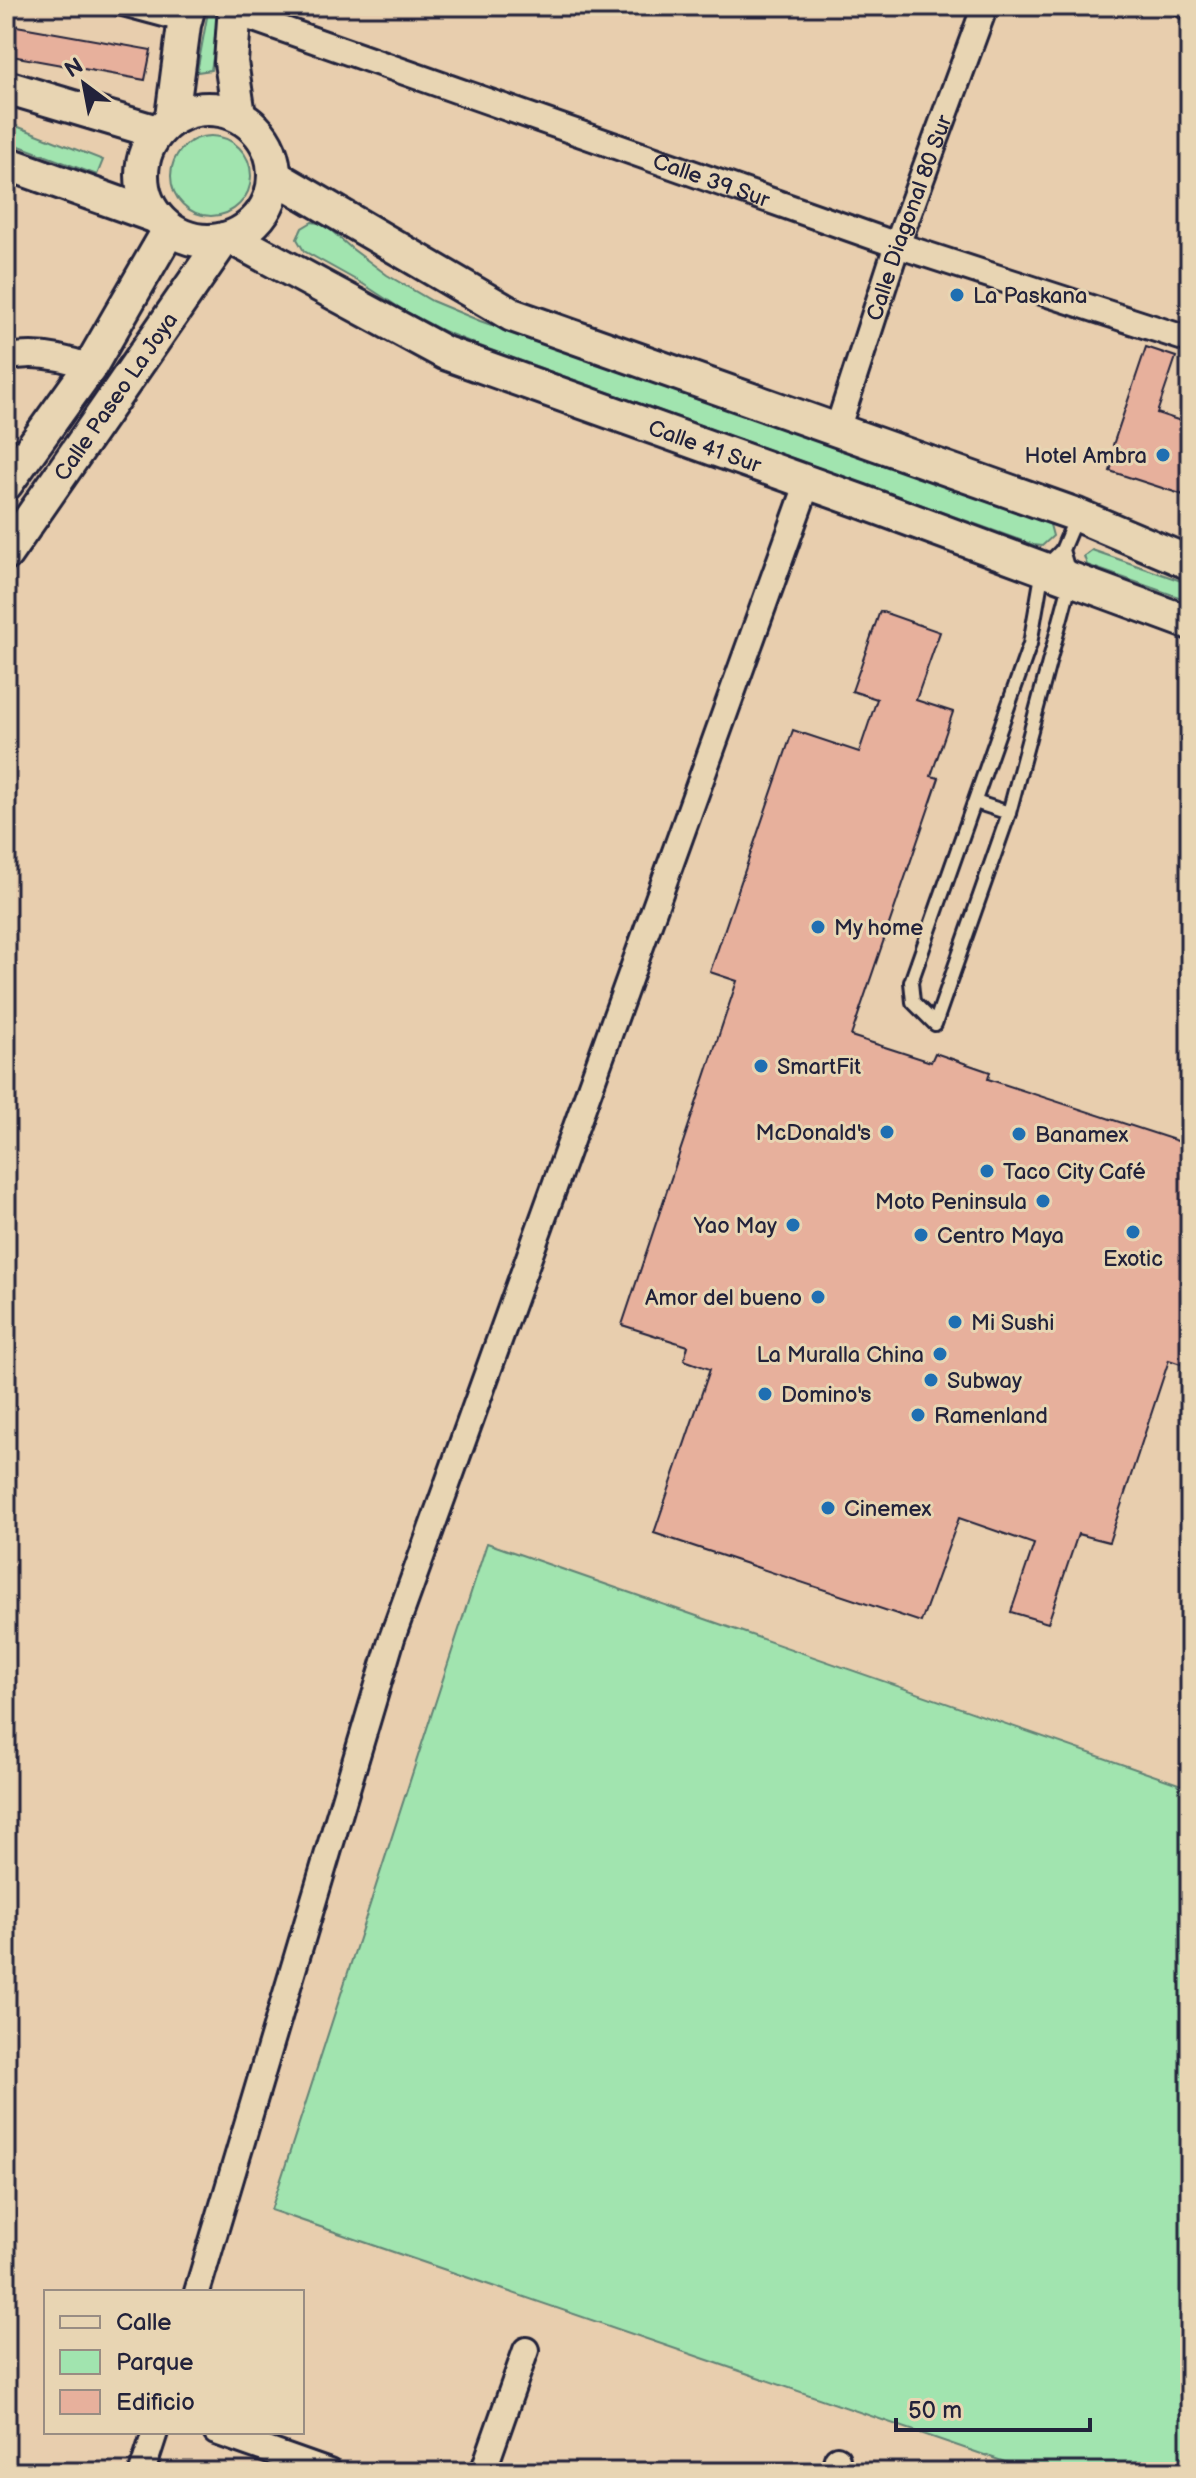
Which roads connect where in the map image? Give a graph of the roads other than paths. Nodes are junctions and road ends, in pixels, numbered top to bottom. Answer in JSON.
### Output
{"nodes":[{"id":1,"x":111,"y":6,"type":"edge"},
{"id":2,"x":985,"y":6,"type":"edge"},
{"id":3,"x":235,"y":9,"type":"edge"},
{"id":4,"x":187,"y":16,"type":"edge"},
{"id":5,"x":6,"y":87,"type":"edge"},
{"id":6,"x":239,"y":115,"type":"junction"},
{"id":7,"x":165,"y":125,"type":"junction"},
{"id":8,"x":6,"y":163,"type":"edge"},
{"id":9,"x":274,"y":176,"type":"junction"},
{"id":10,"x":163,"y":224,"type":"junction"},
{"id":11,"x":228,"y":238,"type":"junction"},
{"id":12,"x":897,"y":245,"type":"junction"},
{"id":13,"x":1190,"y":340,"type":"edge"},
{"id":14,"x":6,"y":358,"type":"edge"},
{"id":15,"x":90,"y":367,"type":"junction"},
{"id":16,"x":837,"y":430,"type":"junction"},
{"id":17,"x":808,"y":482,"type":"junction"},
{"id":18,"x":6,"y":484,"type":"edge"},
{"id":19,"x":1077,"y":515,"type":"junction"},
{"id":20,"x":6,"y":554,"type":"edge"},
{"id":21,"x":1190,"y":563,"type":"edge"},
{"id":22,"x":1059,"y":566,"type":"junction"},
{"id":23,"x":1190,"y":623,"type":"edge"},
{"id":24,"x":975,"y":802,"type":"junction"},
{"id":25,"x":1009,"y":813,"type":"junction"},
{"id":26,"x":198,"y":2290,"type":"edge"},
{"id":27,"x":526,"y":2350,"type":"dead end"},
{"id":28,"x":154,"y":2434,"type":"edge"},
{"id":29,"x":222,"y":2434,"type":"edge"},
{"id":30,"x":142,"y":2472,"type":"edge"},
{"id":31,"x":329,"y":2472,"type":"edge"},
{"id":32,"x":483,"y":2472,"type":"edge"}],
"edges":[{"from":1,"to":4,"type":"lane"},
{"from":2,"to":12,"type":"street","name":"Calle Diagonal 80 Sur"},
{"from":3,"to":6,"type":"main road"},
{"from":3,"to":12,"type":"street","name":"Calle 39 Sur"},
{"from":4,"to":7,"type":"main road"},
{"from":5,"to":7,"type":"main road"},
{"from":6,"to":7,"type":"main road"},
{"from":6,"to":9,"type":"main road"},
{"from":7,"to":10,"type":"main road"},
{"from":8,"to":10,"type":"main road"},
{"from":9,"to":11,"type":"main road"},
{"from":9,"to":16,"type":"main road"},
{"from":10,"to":11,"type":"main road"},
{"from":10,"to":15,"type":"main road","name":"Calle Paseo La Joya"},
{"from":11,"to":17,"type":"main road","name":"Calle 41 Sur"},
{"from":11,"to":20,"type":"main road","name":"Calle Paseo La Joya"},
{"from":12,"to":13,"type":"street","name":"Calle 39 Sur"},
{"from":12,"to":16,"type":"street","name":"Calle Diagonal 80 Sur"},
{"from":14,"to":15,"type":"street"},
{"from":15,"to":18,"type":"main road","name":"Calle Paseo La Joya"},
{"from":16,"to":19,"type":"main road"},
{"from":17,"to":22,"type":"main road","name":"Calle 41 Sur"},
{"from":17,"to":26,"type":"street"},
{"from":19,"to":21,"type":"main road"},
{"from":19,"to":22,"type":"lane"},
{"from":22,"to":23,"type":"main road","name":"Calle 41 Sur"},
{"from":22,"to":24,"type":"lane"},
{"from":22,"to":25,"type":"lane"},
{"from":24,"to":25,"type":"lane"},
{"from":24,"to":25,"type":"lane"},
{"from":27,"to":32,"type":"street"},
{"from":28,"to":30,"type":"street"},
{"from":29,"to":31,"type":"street"}]}
